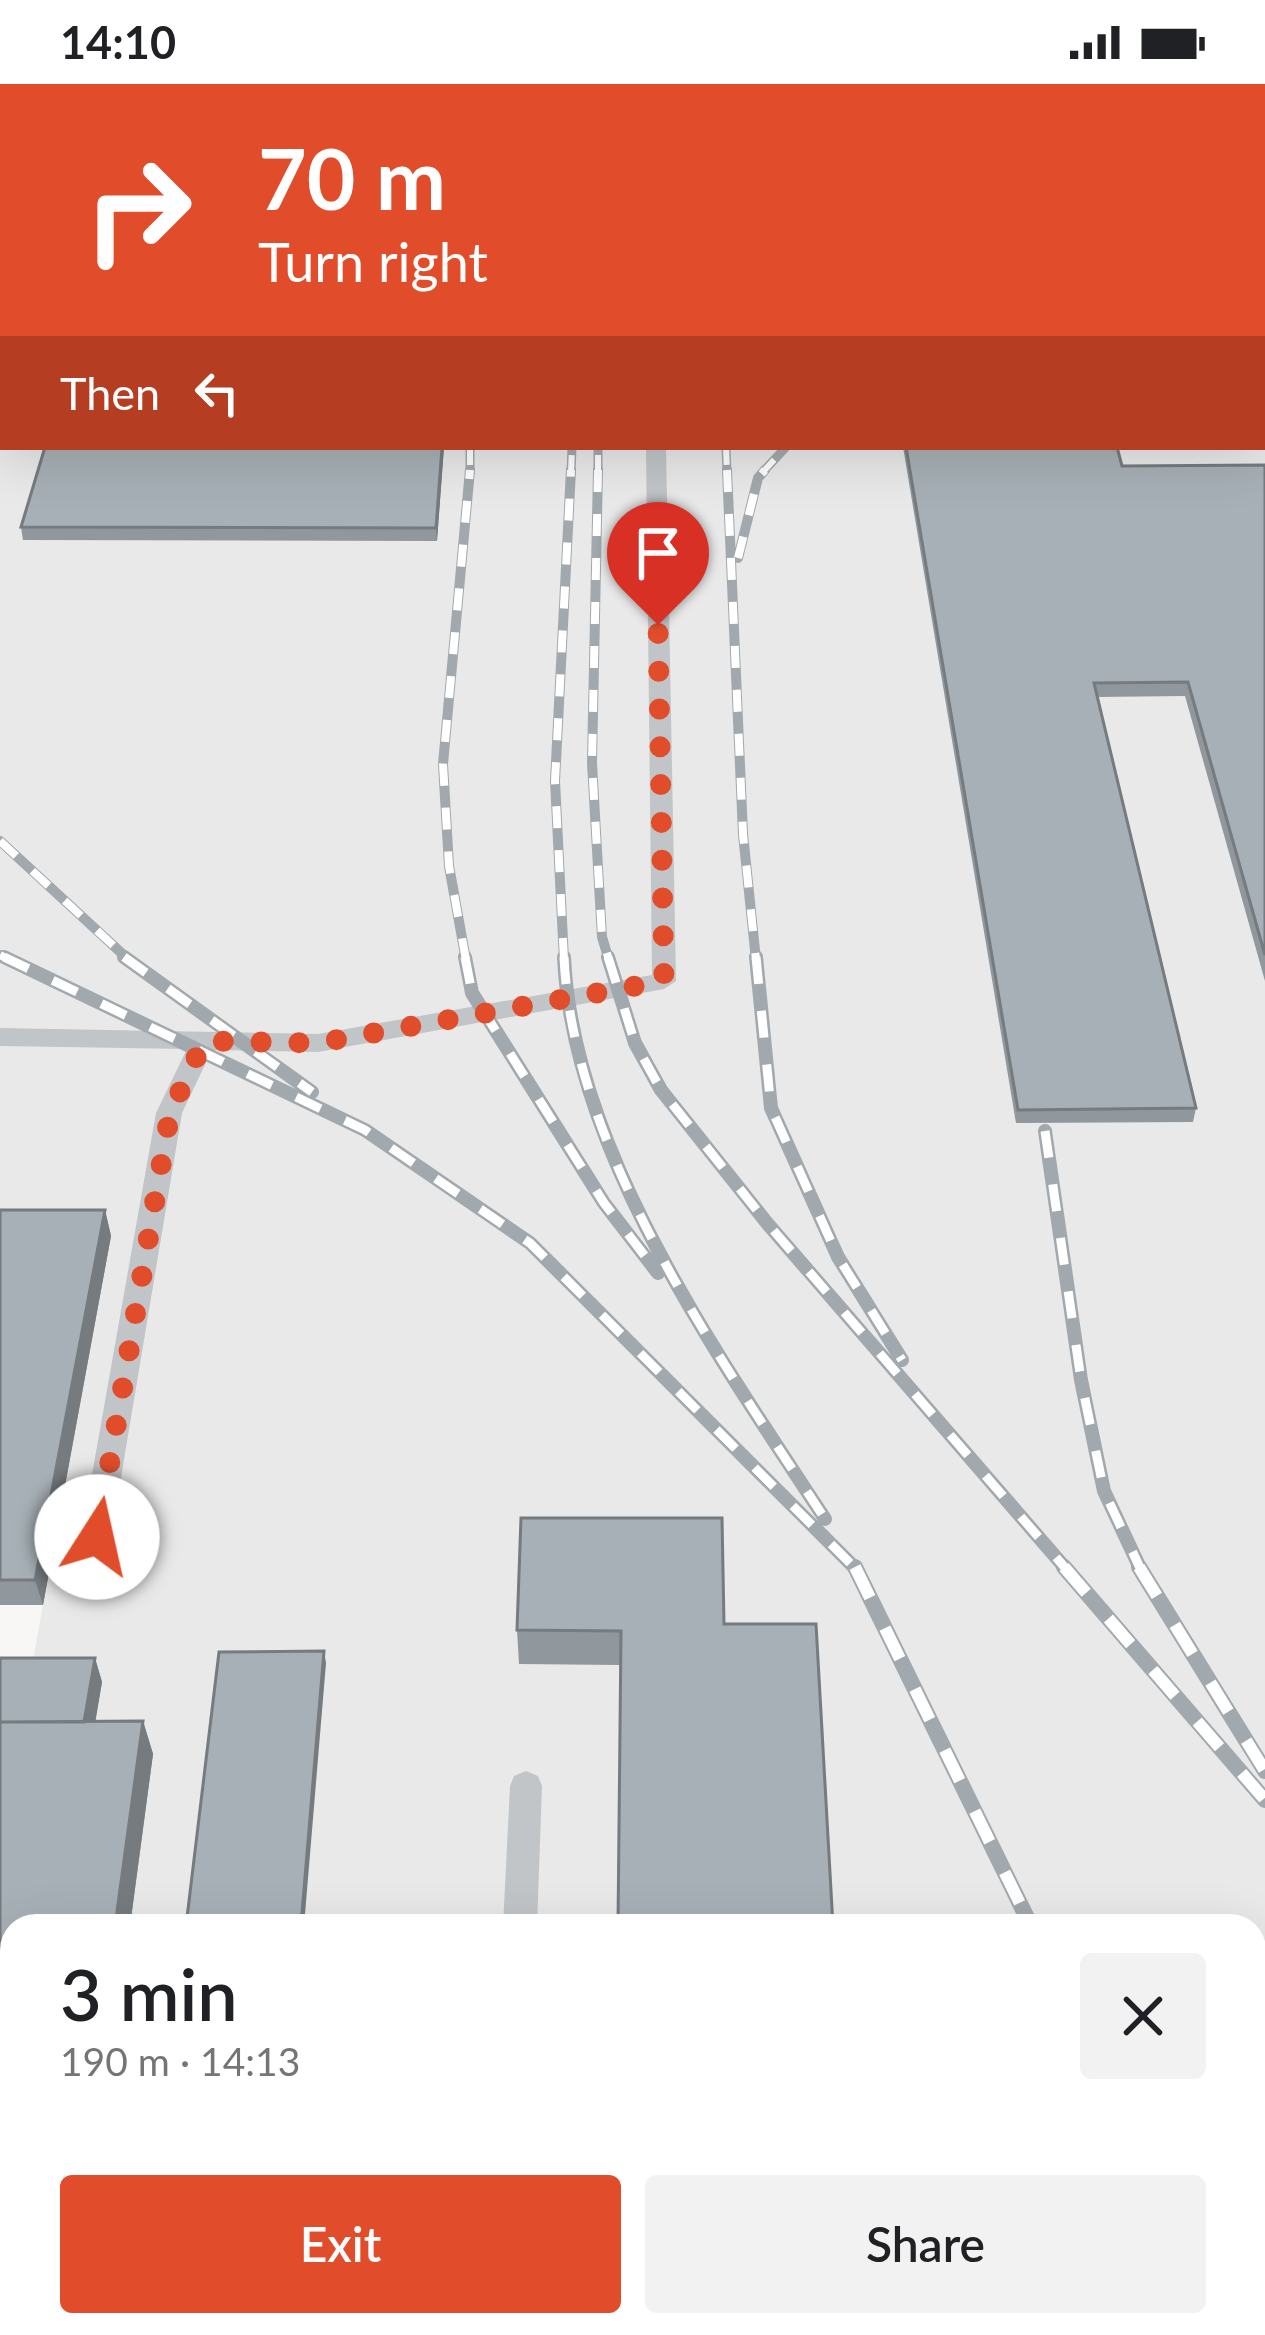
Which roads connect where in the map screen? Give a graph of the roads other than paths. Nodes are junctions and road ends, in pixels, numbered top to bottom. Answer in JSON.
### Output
{"nodes":[{"id":1,"x":656,"y":450,"type":"edge"},
{"id":2,"x":0,"y":1037,"type":"edge"},
{"id":3,"x":204,"y":1041,"type":"junction"},
{"id":4,"x":97,"y":1537,"type":"dead end"},
{"id":5,"x":526,"y":1786,"type":"dead end"},
{"id":6,"x":521,"y":1914,"type":"edge"}],
"edges":[{"from":1,"to":3,"type":"lane"},
{"from":2,"to":3,"type":"lane"},
{"from":3,"to":4,"type":"lane"},
{"from":5,"to":6,"type":"lane"}]}
